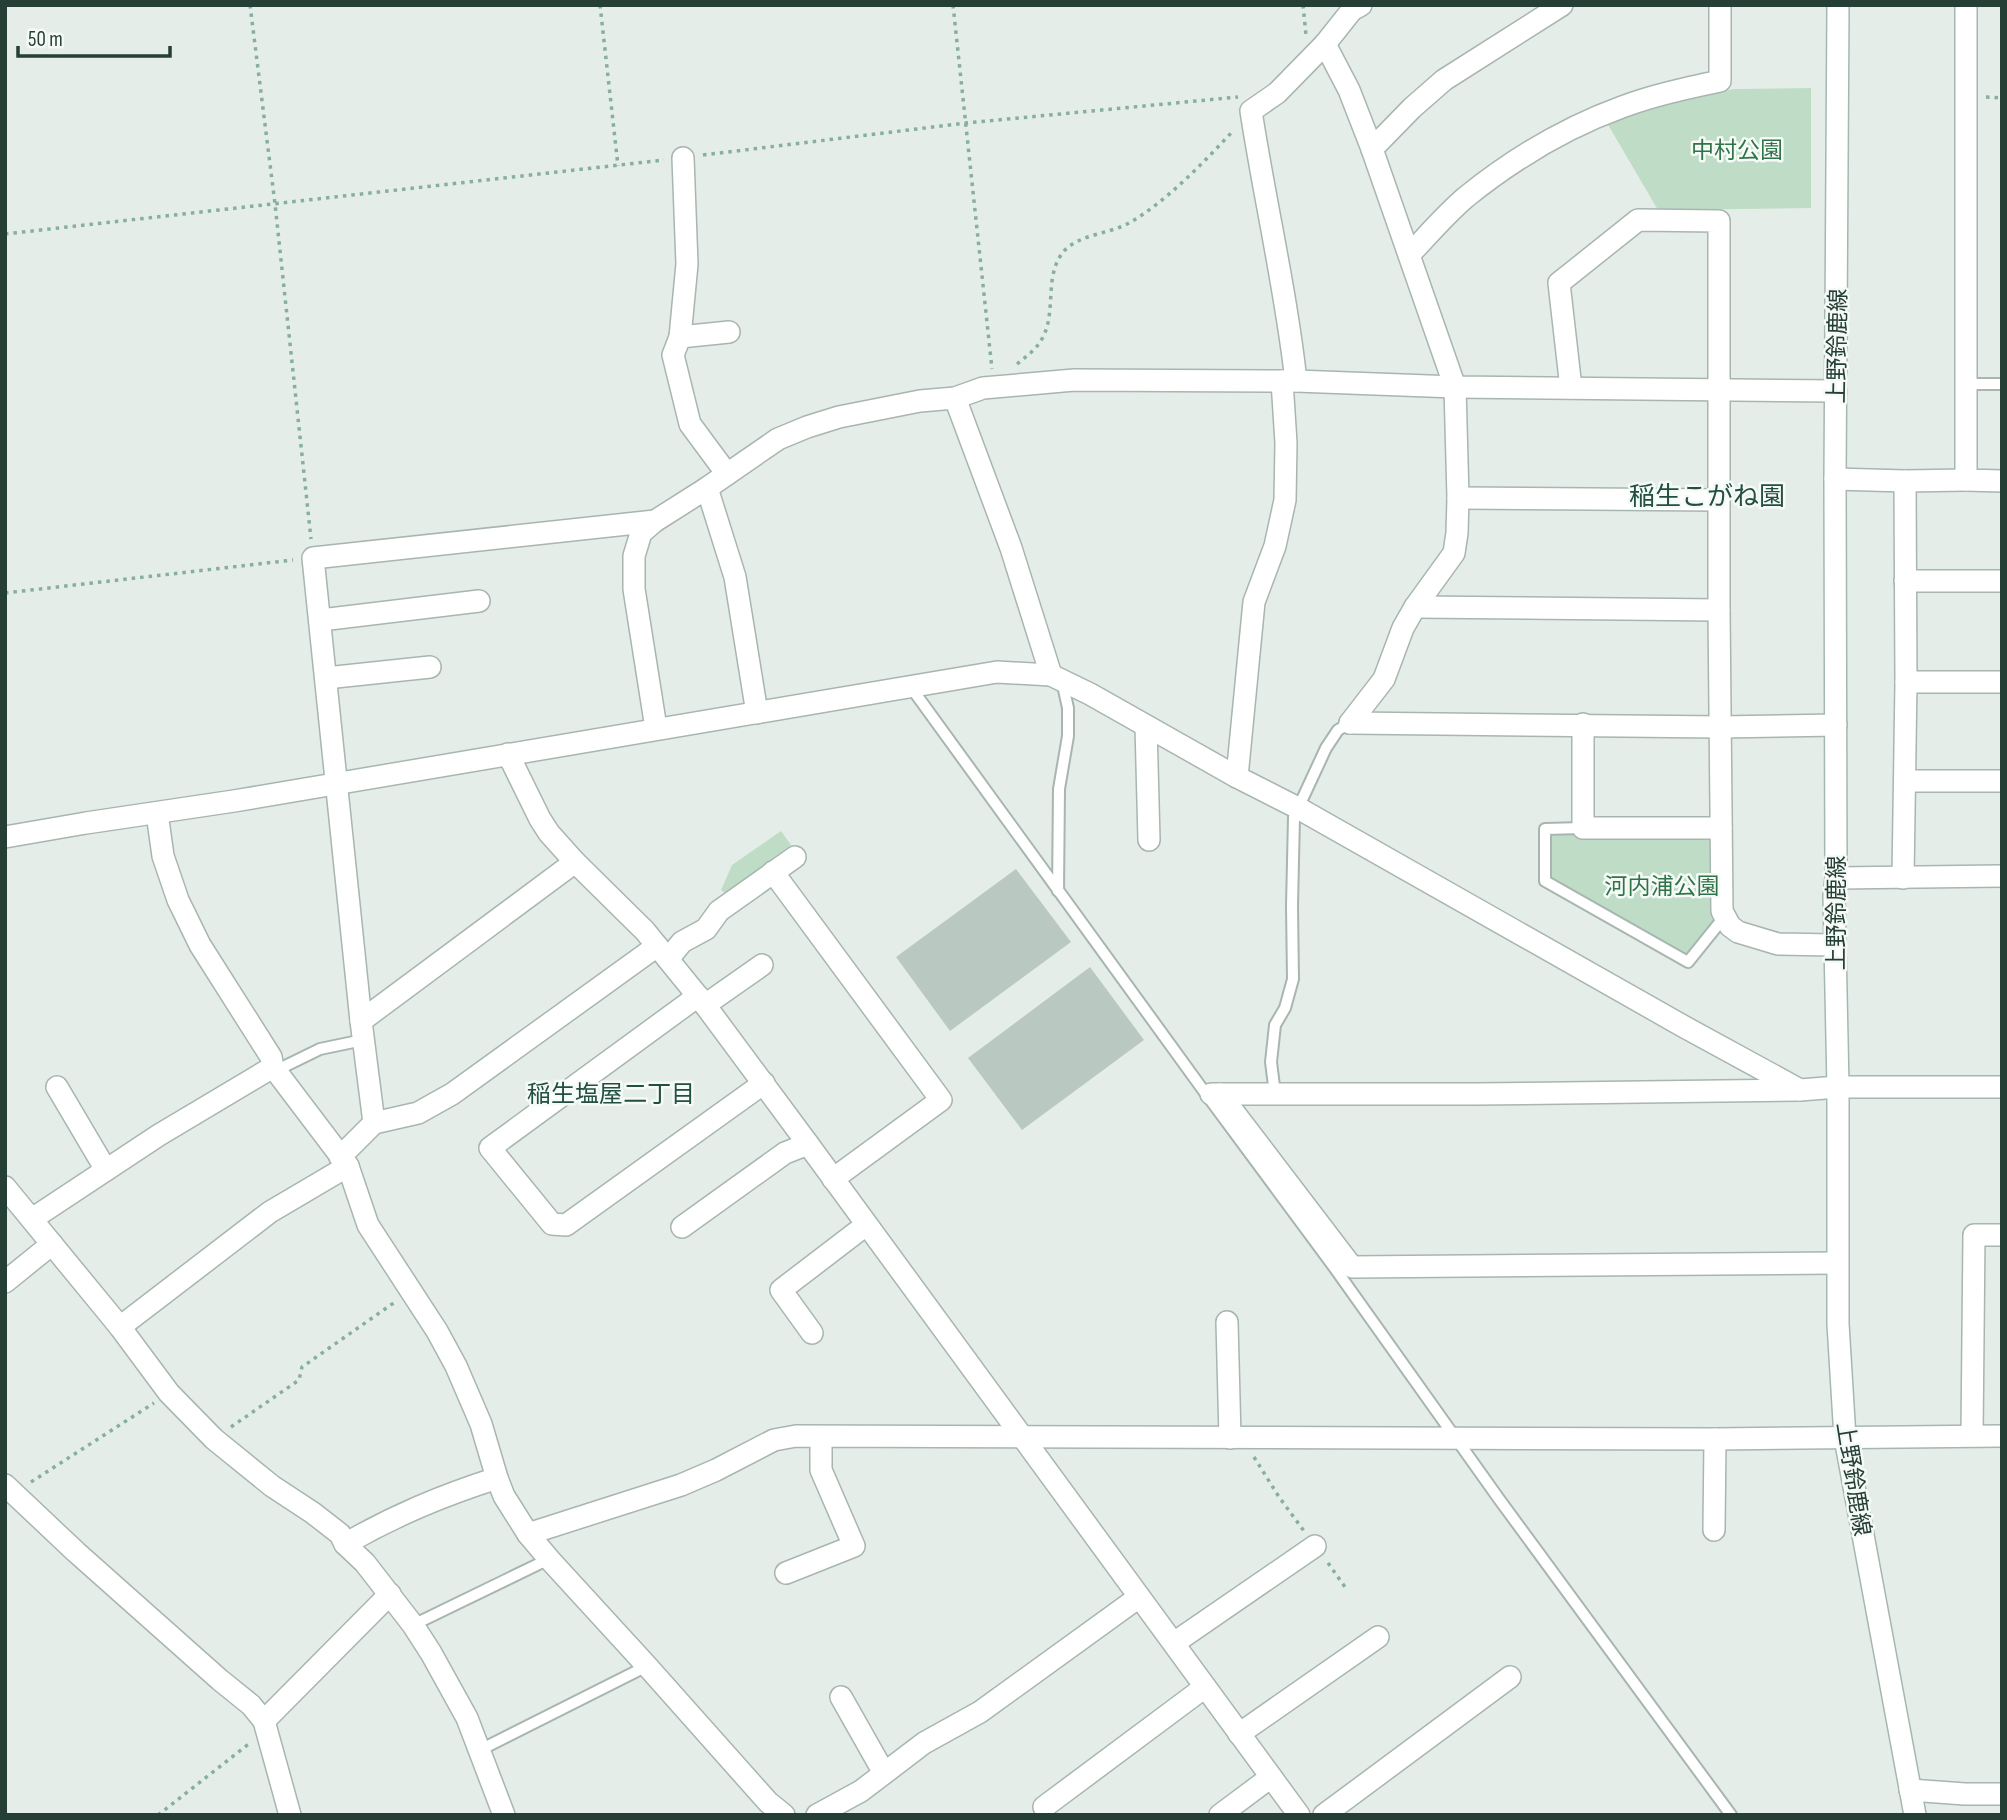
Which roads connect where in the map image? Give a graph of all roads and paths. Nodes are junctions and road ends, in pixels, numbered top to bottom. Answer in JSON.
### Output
{"nodes":[{"id":1,"x":250,"y":5,"type":"edge"},
{"id":2,"x":600,"y":5,"type":"edge"},
{"id":3,"x":953,"y":5,"type":"edge"},
{"id":4,"x":1360,"y":5,"type":"edge"},
{"id":5,"x":1562,"y":5,"type":"edge"},
{"id":6,"x":1720,"y":5,"type":"edge"},
{"id":7,"x":1838,"y":5,"type":"edge"},
{"id":8,"x":1966,"y":5,"type":"edge"},
{"id":9,"x":1325,"y":44,"type":"junction"},
{"id":10,"x":1277,"y":93,"type":"junction"},
{"id":11,"x":1251,"y":111,"type":"junction"},
{"id":12,"x":965,"y":123,"type":"junction"},
{"id":13,"x":1372,"y":149,"type":"junction"},
{"id":14,"x":683,"y":158,"type":"junction"},
{"id":15,"x":618,"y":166,"type":"junction"},
{"id":16,"x":275,"y":204,"type":"junction"},
{"id":17,"x":5,"y":234,"type":"edge"},
{"id":18,"x":1410,"y":254,"type":"junction"},
{"id":19,"x":729,"y":332,"type":"dead end"},
{"id":20,"x":680,"y":337,"type":"junction"},
{"id":21,"x":1289,"y":381,"type":"junction"},
{"id":22,"x":1966,"y":384,"type":"junction"},
{"id":23,"x":2002,"y":384,"type":"edge"},
{"id":24,"x":988,"y":385,"type":"junction"},
{"id":25,"x":1455,"y":387,"type":"junction"},
{"id":26,"x":1571,"y":388,"type":"junction"},
{"id":27,"x":1719,"y":390,"type":"junction"},
{"id":28,"x":1836,"y":391,"type":"junction"},
{"id":29,"x":955,"y":398,"type":"junction"},
{"id":30,"x":727,"y":474,"type":"junction"},
{"id":31,"x":1835,"y":479,"type":"junction"},
{"id":32,"x":1966,"y":480,"type":"junction"},
{"id":33,"x":1905,"y":481,"type":"junction"},
{"id":34,"x":2002,"y":481,"type":"edge"},
{"id":35,"x":707,"y":488,"type":"junction"},
{"id":36,"x":1458,"y":498,"type":"junction"},
{"id":37,"x":1719,"y":500,"type":"junction"},
{"id":38,"x":655,"y":521,"type":"junction"},
{"id":39,"x":313,"y":558,"type":"junction"},
{"id":40,"x":1905,"y":581,"type":"junction"},
{"id":41,"x":2002,"y":581,"type":"edge"},
{"id":42,"x":5,"y":593,"type":"edge"},
{"id":43,"x":479,"y":601,"type":"dead end"},
{"id":44,"x":1415,"y":607,"type":"junction"},
{"id":45,"x":1719,"y":610,"type":"junction"},
{"id":46,"x":321,"y":620,"type":"junction"},
{"id":47,"x":430,"y":667,"type":"dead end"},
{"id":48,"x":1056,"y":677,"type":"junction"},
{"id":49,"x":326,"y":678,"type":"junction"},
{"id":50,"x":1906,"y":682,"type":"junction"},
{"id":51,"x":2002,"y":682,"type":"edge"},
{"id":52,"x":910,"y":686,"type":"junction"},
{"id":53,"x":757,"y":713,"type":"junction"},
{"id":54,"x":1350,"y":723,"type":"junction"},
{"id":55,"x":1583,"y":724,"type":"junction"},
{"id":56,"x":1836,"y":725,"type":"junction"},
{"id":57,"x":1146,"y":726,"type":"junction"},
{"id":58,"x":1721,"y":727,"type":"junction"},
{"id":59,"x":656,"y":729,"type":"junction"},
{"id":60,"x":508,"y":754,"type":"junction"},
{"id":61,"x":1237,"y":777,"type":"junction"},
{"id":62,"x":1905,"y":781,"type":"junction"},
{"id":63,"x":2002,"y":781,"type":"edge"},
{"id":64,"x":336,"y":783,"type":"junction"},
{"id":65,"x":1298,"y":808,"type":"junction"},
{"id":66,"x":157,"y":813,"type":"junction"},
{"id":67,"x":1583,"y":828,"type":"junction"},
{"id":68,"x":1721,"y":828,"type":"junction"},
{"id":69,"x":5,"y":837,"type":"edge"},
{"id":70,"x":1149,"y":840,"type":"dead end"},
{"id":71,"x":795,"y":857,"type":"dead end"},
{"id":72,"x":575,"y":862,"type":"junction"},
{"id":73,"x":773,"y":872,"type":"junction"},
{"id":74,"x":2002,"y":876,"type":"edge"},
{"id":75,"x":1836,"y":878,"type":"junction"},
{"id":76,"x":1903,"y":878,"type":"junction"},
{"id":77,"x":1058,"y":891,"type":"junction"},
{"id":78,"x":1725,"y":916,"type":"junction"},
{"id":79,"x":1834,"y":945,"type":"junction"},
{"id":80,"x":662,"y":952,"type":"junction"},
{"id":81,"x":762,"y":965,"type":"dead end"},
{"id":82,"x":701,"y":1001,"type":"junction"},
{"id":83,"x":362,"y":1030,"type":"junction"},
{"id":84,"x":274,"y":1069,"type":"junction"},
{"id":85,"x":764,"y":1083,"type":"junction"},
{"id":86,"x":57,"y":1087,"type":"dead end"},
{"id":87,"x":1838,"y":1087,"type":"junction"},
{"id":88,"x":2002,"y":1087,"type":"edge"},
{"id":89,"x":1800,"y":1090,"type":"junction"},
{"id":90,"x":1213,"y":1094,"type":"junction"},
{"id":91,"x":1275,"y":1094,"type":"junction"},
{"id":92,"x":374,"y":1123,"type":"junction"},
{"id":93,"x":808,"y":1144,"type":"junction"},
{"id":94,"x":344,"y":1162,"type":"junction"},
{"id":95,"x":106,"y":1170,"type":"junction"},
{"id":96,"x":833,"y":1179,"type":"junction"},
{"id":97,"x":5,"y":1187,"type":"edge"},
{"id":98,"x":32,"y":1219,"type":"junction"},
{"id":99,"x":866,"y":1225,"type":"junction"},
{"id":100,"x":682,"y":1227,"type":"dead end"},
{"id":101,"x":2002,"y":1235,"type":"edge"},
{"id":102,"x":52,"y":1244,"type":"junction"},
{"id":103,"x":1837,"y":1263,"type":"junction"},
{"id":104,"x":5,"y":1282,"type":"edge"},
{"id":105,"x":411,"y":1290,"type":"junction"},
{"id":106,"x":1227,"y":1322,"type":"dead end"},
{"id":107,"x":120,"y":1326,"type":"junction"},
{"id":108,"x":811,"y":1333,"type":"dead end"},
{"id":109,"x":169,"y":1393,"type":"junction"},
{"id":110,"x":1972,"y":1435,"type":"junction"},
{"id":111,"x":2002,"y":1436,"type":"edge"},
{"id":112,"x":821,"y":1437,"type":"junction"},
{"id":113,"x":1022,"y":1438,"type":"junction"},
{"id":114,"x":1236,"y":1438,"type":"junction"},
{"id":115,"x":1457,"y":1438,"type":"junction"},
{"id":116,"x":1715,"y":1438,"type":"junction"},
{"id":117,"x":1845,"y":1438,"type":"junction"},
{"id":118,"x":214,"y":1439,"type":"junction"},
{"id":119,"x":497,"y":1478,"type":"junction"},
{"id":120,"x":10,"y":1489,"type":"edge"},
{"id":121,"x":1714,"y":1530,"type":"dead end"},
{"id":122,"x":528,"y":1534,"type":"junction"},
{"id":123,"x":345,"y":1544,"type":"junction"},
{"id":124,"x":1315,"y":1546,"type":"junction"},
{"id":125,"x":548,"y":1559,"type":"junction"},
{"id":126,"x":786,"y":1573,"type":"dead end"},
{"id":127,"x":1345,"y":1587,"type":"dead end"},
{"id":128,"x":390,"y":1594,"type":"junction"},
{"id":129,"x":1139,"y":1597,"type":"junction"},
{"id":130,"x":413,"y":1625,"type":"junction"},
{"id":131,"x":1378,"y":1637,"type":"dead end"},
{"id":132,"x":1174,"y":1643,"type":"junction"},
{"id":133,"x":647,"y":1666,"type":"junction"},
{"id":134,"x":1510,"y":1677,"type":"dead end"},
{"id":135,"x":1205,"y":1687,"type":"junction"},
{"id":136,"x":841,"y":1698,"type":"dead end"},
{"id":137,"x":265,"y":1726,"type":"junction"},
{"id":138,"x":1239,"y":1734,"type":"junction"},
{"id":139,"x":480,"y":1750,"type":"junction"},
{"id":140,"x":884,"y":1773,"type":"junction"},
{"id":141,"x":1271,"y":1777,"type":"junction"},
{"id":142,"x":1910,"y":1790,"type":"junction"},
{"id":143,"x":2002,"y":1794,"type":"edge"},
{"id":144,"x":1044,"y":1807,"type":"dead end"},
{"id":145,"x":158,"y":1815,"type":"edge"},
{"id":146,"x":290,"y":1815,"type":"edge"},
{"id":147,"x":504,"y":1815,"type":"edge"},
{"id":148,"x":784,"y":1815,"type":"edge"},
{"id":149,"x":817,"y":1815,"type":"edge"},
{"id":150,"x":1220,"y":1815,"type":"edge"},
{"id":151,"x":1299,"y":1815,"type":"edge"},
{"id":152,"x":1324,"y":1815,"type":"edge"},
{"id":153,"x":1731,"y":1815,"type":"edge"},
{"id":154,"x":1915,"y":1815,"type":"edge"}],
"edges":[{"from":1,"to":16,"type":"path"},
{"from":2,"to":15,"type":"path"},
{"from":3,"to":12,"type":"path"},
{"from":4,"to":9,"type":"street"},
{"from":5,"to":13,"type":"street"},
{"from":6,"to":18,"type":"street"},
{"from":7,"to":28,"type":"street","name":"上野鈴鹿線"},
{"from":8,"to":22,"type":"street"},
{"from":9,"to":10,"type":"street"},
{"from":9,"to":13,"type":"street"},
{"from":10,"to":11,"type":"street"},
{"from":10,"to":12,"type":"path"},
{"from":11,"to":21,"type":"street"},
{"from":11,"to":24,"type":"path"},
{"from":12,"to":14,"type":"path"},
{"from":12,"to":24,"type":"path"},
{"from":13,"to":18,"type":"street"},
{"from":14,"to":15,"type":"path"},
{"from":14,"to":20,"type":"street"},
{"from":15,"to":16,"type":"path"},
{"from":16,"to":17,"type":"path"},
{"from":16,"to":39,"type":"path"},
{"from":18,"to":25,"type":"street"},
{"from":19,"to":20,"type":"street"},
{"from":20,"to":30,"type":"street"},
{"from":21,"to":24,"type":"street"},
{"from":21,"to":25,"type":"street"},
{"from":21,"to":61,"type":"street"},
{"from":22,"to":23,"type":"lane"},
{"from":22,"to":32,"type":"street"},
{"from":24,"to":29,"type":"street"},
{"from":25,"to":26,"type":"street"},
{"from":25,"to":36,"type":"street"},
{"from":26,"to":27,"type":"street"},
{"from":26,"to":27,"type":"street"},
{"from":27,"to":28,"type":"street"},
{"from":27,"to":37,"type":"street"},
{"from":28,"to":31,"type":"street","name":"上野鈴鹿線"},
{"from":29,"to":30,"type":"street"},
{"from":29,"to":48,"type":"street"},
{"from":30,"to":35,"type":"street"},
{"from":31,"to":33,"type":"street"},
{"from":31,"to":56,"type":"street","name":"上野鈴鹿線"},
{"from":32,"to":33,"type":"street"},
{"from":32,"to":34,"type":"street"},
{"from":33,"to":40,"type":"street"},
{"from":35,"to":38,"type":"street"},
{"from":35,"to":53,"type":"street"},
{"from":36,"to":37,"type":"street"},
{"from":36,"to":44,"type":"street"},
{"from":37,"to":45,"type":"street"},
{"from":38,"to":39,"type":"street"},
{"from":38,"to":59,"type":"street"},
{"from":39,"to":42,"type":"path"},
{"from":39,"to":46,"type":"street"},
{"from":40,"to":41,"type":"street"},
{"from":40,"to":50,"type":"street"},
{"from":43,"to":46,"type":"street"},
{"from":44,"to":45,"type":"street"},
{"from":44,"to":54,"type":"street"},
{"from":45,"to":58,"type":"street"},
{"from":46,"to":49,"type":"street"},
{"from":47,"to":49,"type":"street"},
{"from":48,"to":52,"type":"street"},
{"from":48,"to":57,"type":"street"},
{"from":48,"to":77,"type":"lane"},
{"from":49,"to":64,"type":"street"},
{"from":50,"to":51,"type":"street"},
{"from":50,"to":62,"type":"street"},
{"from":52,"to":53,"type":"street"},
{"from":52,"to":77,"type":"lane"},
{"from":53,"to":59,"type":"street"},
{"from":54,"to":55,"type":"street"},
{"from":54,"to":65,"type":"lane"},
{"from":55,"to":58,"type":"street"},
{"from":55,"to":67,"type":"street"},
{"from":56,"to":58,"type":"street"},
{"from":56,"to":75,"type":"street","name":"上野鈴鹿線"},
{"from":57,"to":61,"type":"street"},
{"from":57,"to":70,"type":"street"},
{"from":58,"to":68,"type":"street"},
{"from":59,"to":60,"type":"street"},
{"from":60,"to":64,"type":"street"},
{"from":60,"to":72,"type":"street"},
{"from":61,"to":65,"type":"street"},
{"from":62,"to":63,"type":"street"},
{"from":62,"to":76,"type":"street"},
{"from":64,"to":66,"type":"street"},
{"from":64,"to":83,"type":"street"},
{"from":65,"to":89,"type":"street"},
{"from":65,"to":91,"type":"lane"},
{"from":66,"to":69,"type":"street"},
{"from":66,"to":84,"type":"street"},
{"from":67,"to":68,"type":"street"},
{"from":67,"to":78,"type":"lane"},
{"from":68,"to":78,"type":"street"},
{"from":71,"to":73,"type":"street"},
{"from":72,"to":80,"type":"street"},
{"from":72,"to":83,"type":"street"},
{"from":73,"to":80,"type":"street"},
{"from":73,"to":96,"type":"street"},
{"from":74,"to":76,"type":"street"},
{"from":75,"to":76,"type":"street"},
{"from":75,"to":79,"type":"street","name":"上野鈴鹿線"},
{"from":77,"to":90,"type":"lane"},
{"from":78,"to":79,"type":"street"},
{"from":79,"to":87,"type":"street","name":"上野鈴鹿線"},
{"from":80,"to":82,"type":"street"},
{"from":80,"to":92,"type":"street"},
{"from":81,"to":82,"type":"street"},
{"from":82,"to":85,"type":"street"},
{"from":82,"to":85,"type":"street"},
{"from":83,"to":84,"type":"lane"},
{"from":83,"to":92,"type":"street"},
{"from":84,"to":94,"type":"street"},
{"from":84,"to":95,"type":"street"},
{"from":85,"to":93,"type":"street"},
{"from":86,"to":95,"type":"street"},
{"from":87,"to":88,"type":"street"},
{"from":87,"to":89,"type":"street"},
{"from":87,"to":103,"type":"street","name":"上野鈴鹿線"},
{"from":89,"to":91,"type":"street"},
{"from":90,"to":91,"type":"street"},
{"from":90,"to":103,"type":"street"},
{"from":90,"to":115,"type":"lane"},
{"from":92,"to":94,"type":"street"},
{"from":93,"to":96,"type":"street"},
{"from":93,"to":100,"type":"street"},
{"from":94,"to":105,"type":"street"},
{"from":94,"to":107,"type":"street"},
{"from":95,"to":98,"type":"street"},
{"from":96,"to":99,"type":"street"},
{"from":97,"to":98,"type":"street"},
{"from":98,"to":102,"type":"street"},
{"from":99,"to":108,"type":"street"},
{"from":99,"to":113,"type":"street"},
{"from":101,"to":110,"type":"street"},
{"from":102,"to":104,"type":"street"},
{"from":102,"to":107,"type":"street"},
{"from":103,"to":117,"type":"street","name":"上野鈴鹿線"},
{"from":105,"to":118,"type":"path"},
{"from":105,"to":119,"type":"street"},
{"from":106,"to":114,"type":"street"},
{"from":107,"to":109,"type":"street"},
{"from":109,"to":118,"type":"street"},
{"from":109,"to":120,"type":"path"},
{"from":110,"to":111,"type":"street"},
{"from":110,"to":117,"type":"street"},
{"from":112,"to":113,"type":"street"},
{"from":112,"to":122,"type":"street"},
{"from":112,"to":126,"type":"street"},
{"from":113,"to":114,"type":"street"},
{"from":113,"to":129,"type":"street"},
{"from":114,"to":115,"type":"street"},
{"from":114,"to":124,"type":"path"},
{"from":115,"to":116,"type":"street"},
{"from":115,"to":153,"type":"lane"},
{"from":116,"to":117,"type":"street"},
{"from":116,"to":121,"type":"street"},
{"from":117,"to":142,"type":"street","name":"上野鈴鹿線"},
{"from":118,"to":123,"type":"street"},
{"from":119,"to":122,"type":"street"},
{"from":119,"to":123,"type":"street"},
{"from":120,"to":137,"type":"street"},
{"from":122,"to":125,"type":"street"},
{"from":123,"to":128,"type":"street"},
{"from":124,"to":127,"type":"path"},
{"from":124,"to":132,"type":"street"},
{"from":125,"to":130,"type":"lane"},
{"from":125,"to":133,"type":"street"},
{"from":128,"to":130,"type":"street"},
{"from":128,"to":137,"type":"street"},
{"from":129,"to":132,"type":"street"},
{"from":129,"to":140,"type":"street"},
{"from":130,"to":139,"type":"street"},
{"from":131,"to":138,"type":"street"},
{"from":132,"to":135,"type":"street"},
{"from":133,"to":139,"type":"lane"},
{"from":133,"to":148,"type":"street"},
{"from":134,"to":152,"type":"street"},
{"from":135,"to":138,"type":"street"},
{"from":135,"to":144,"type":"street"},
{"from":136,"to":140,"type":"street"},
{"from":137,"to":145,"type":"path"},
{"from":137,"to":146,"type":"street"},
{"from":138,"to":141,"type":"street"},
{"from":139,"to":147,"type":"street"},
{"from":140,"to":149,"type":"street"},
{"from":141,"to":150,"type":"street"},
{"from":141,"to":151,"type":"street"},
{"from":142,"to":143,"type":"street"},
{"from":142,"to":154,"type":"street","name":"上野鈴鹿線"}]}
